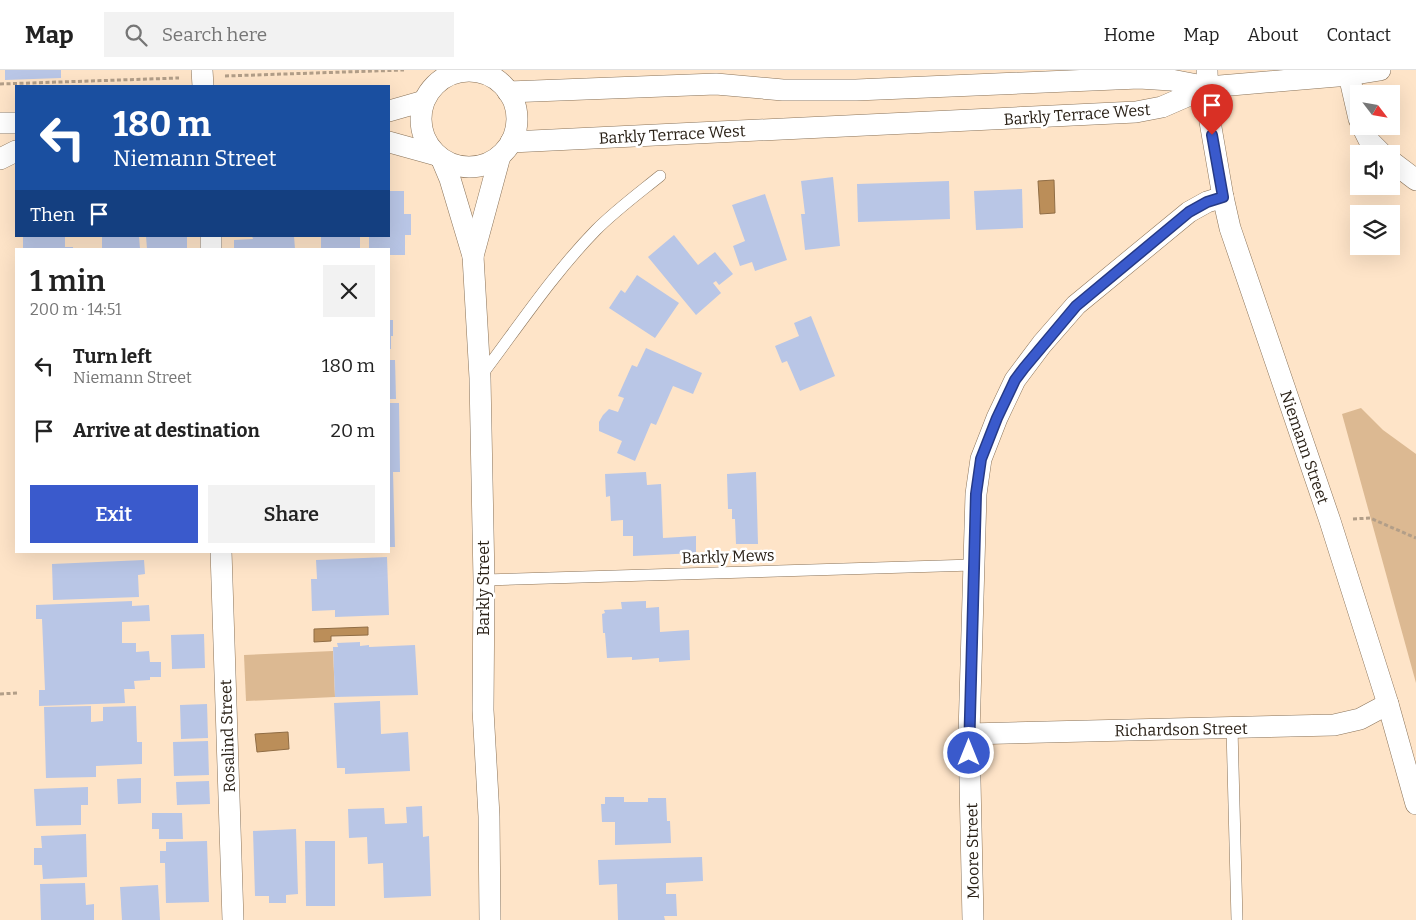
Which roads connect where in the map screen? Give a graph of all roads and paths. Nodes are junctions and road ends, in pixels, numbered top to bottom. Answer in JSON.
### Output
{"nodes":[{"id":1,"x":404,"y":70,"type":"edge"},
{"id":2,"x":1380,"y":70,"type":"edge"},
{"id":3,"x":487,"y":73,"type":"edge"},
{"id":4,"x":1349,"y":75,"type":"junction"},
{"id":5,"x":203,"y":78,"type":"edge"},
{"id":6,"x":1207,"y":79,"type":"edge"},
{"id":7,"x":0,"y":84,"type":"edge"},
{"id":8,"x":1351,"y":85,"type":"edge"},
{"id":9,"x":431,"y":86,"type":"edge"},
{"id":10,"x":508,"y":92,"type":"junction"},
{"id":11,"x":390,"y":110,"type":"edge"},
{"id":12,"x":0,"y":123,"type":"edge"},
{"id":13,"x":15,"y":123,"type":"edge"},
{"id":14,"x":390,"y":142,"type":"edge"},
{"id":15,"x":505,"y":149,"type":"junction"},
{"id":16,"x":15,"y":152,"type":"edge"},
{"id":17,"x":439,"y":157,"type":"junction"},
{"id":18,"x":0,"y":160,"type":"edge"},
{"id":19,"x":1400,"y":168,"type":"edge"},
{"id":20,"x":660,"y":176,"type":"dead end"},
{"id":21,"x":1416,"y":180,"type":"edge"},
{"id":22,"x":1223,"y":197,"type":"junction"},
{"id":23,"x":473,"y":256,"type":"junction"},
{"id":24,"x":480,"y":378,"type":"junction"},
{"id":25,"x":1330,"y":520,"type":"junction"},
{"id":26,"x":1416,"y":538,"type":"edge"},
{"id":27,"x":221,"y":553,"type":"edge"},
{"id":28,"x":973,"y":565,"type":"junction"},
{"id":29,"x":484,"y":580,"type":"junction"},
{"id":30,"x":17,"y":693,"type":"dead end"},
{"id":31,"x":0,"y":694,"type":"edge"},
{"id":32,"x":1388,"y":704,"type":"junction"},
{"id":33,"x":1232,"y":728,"type":"junction"},
{"id":34,"x":969,"y":734,"type":"junction"},
{"id":35,"x":1416,"y":804,"type":"edge"},
{"id":36,"x":233,"y":920,"type":"edge"},
{"id":37,"x":490,"y":920,"type":"edge"},
{"id":38,"x":973,"y":920,"type":"edge"},
{"id":39,"x":1237,"y":920,"type":"edge"}],
"edges":[{"from":1,"to":5,"type":"path"},
{"from":2,"to":4,"type":"street"},
{"from":3,"to":9,"type":"street"},
{"from":3,"to":10,"type":"street"},
{"from":4,"to":6,"type":"street"},
{"from":4,"to":8,"type":"street"},
{"from":5,"to":7,"type":"path"},
{"from":6,"to":10,"type":"street","name":"Barkly Terrace West"},
{"from":6,"to":15,"type":"street","name":"Barkly Terrace West"},
{"from":6,"to":22,"type":"street","name":"Niemann Street"},
{"from":9,"to":11,"type":"street"},
{"from":9,"to":17,"type":"street"},
{"from":10,"to":15,"type":"street"},
{"from":12,"to":13,"type":"street"},
{"from":14,"to":17,"type":"street"},
{"from":15,"to":17,"type":"street"},
{"from":15,"to":23,"type":"street","name":"Barkly Street"},
{"from":16,"to":18,"type":"street"},
{"from":17,"to":23,"type":"street","name":"Barkly Street"},
{"from":19,"to":21,"type":"street"},
{"from":20,"to":24,"type":"lane"},
{"from":22,"to":25,"type":"street","name":"Niemann Street"},
{"from":22,"to":28,"type":"street","name":"Moore Street"},
{"from":23,"to":24,"type":"street","name":"Barkly Street"},
{"from":24,"to":29,"type":"street","name":"Barkly Street"},
{"from":25,"to":26,"type":"path"},
{"from":25,"to":32,"type":"street","name":"Niemann Street"},
{"from":27,"to":36,"type":"street","name":"Rosalind Street"},
{"from":28,"to":29,"type":"lane","name":"Barkly Mews"},
{"from":28,"to":34,"type":"street","name":"Moore Street"},
{"from":29,"to":37,"type":"street","name":"Barkly Street"},
{"from":30,"to":31,"type":"path"},
{"from":32,"to":33,"type":"street","name":"Richardson Street"},
{"from":32,"to":35,"type":"street","name":"Niemann Street"},
{"from":33,"to":34,"type":"street","name":"Richardson Street"},
{"from":33,"to":39,"type":"lane"},
{"from":34,"to":38,"type":"street","name":"Moore Street"}]}
